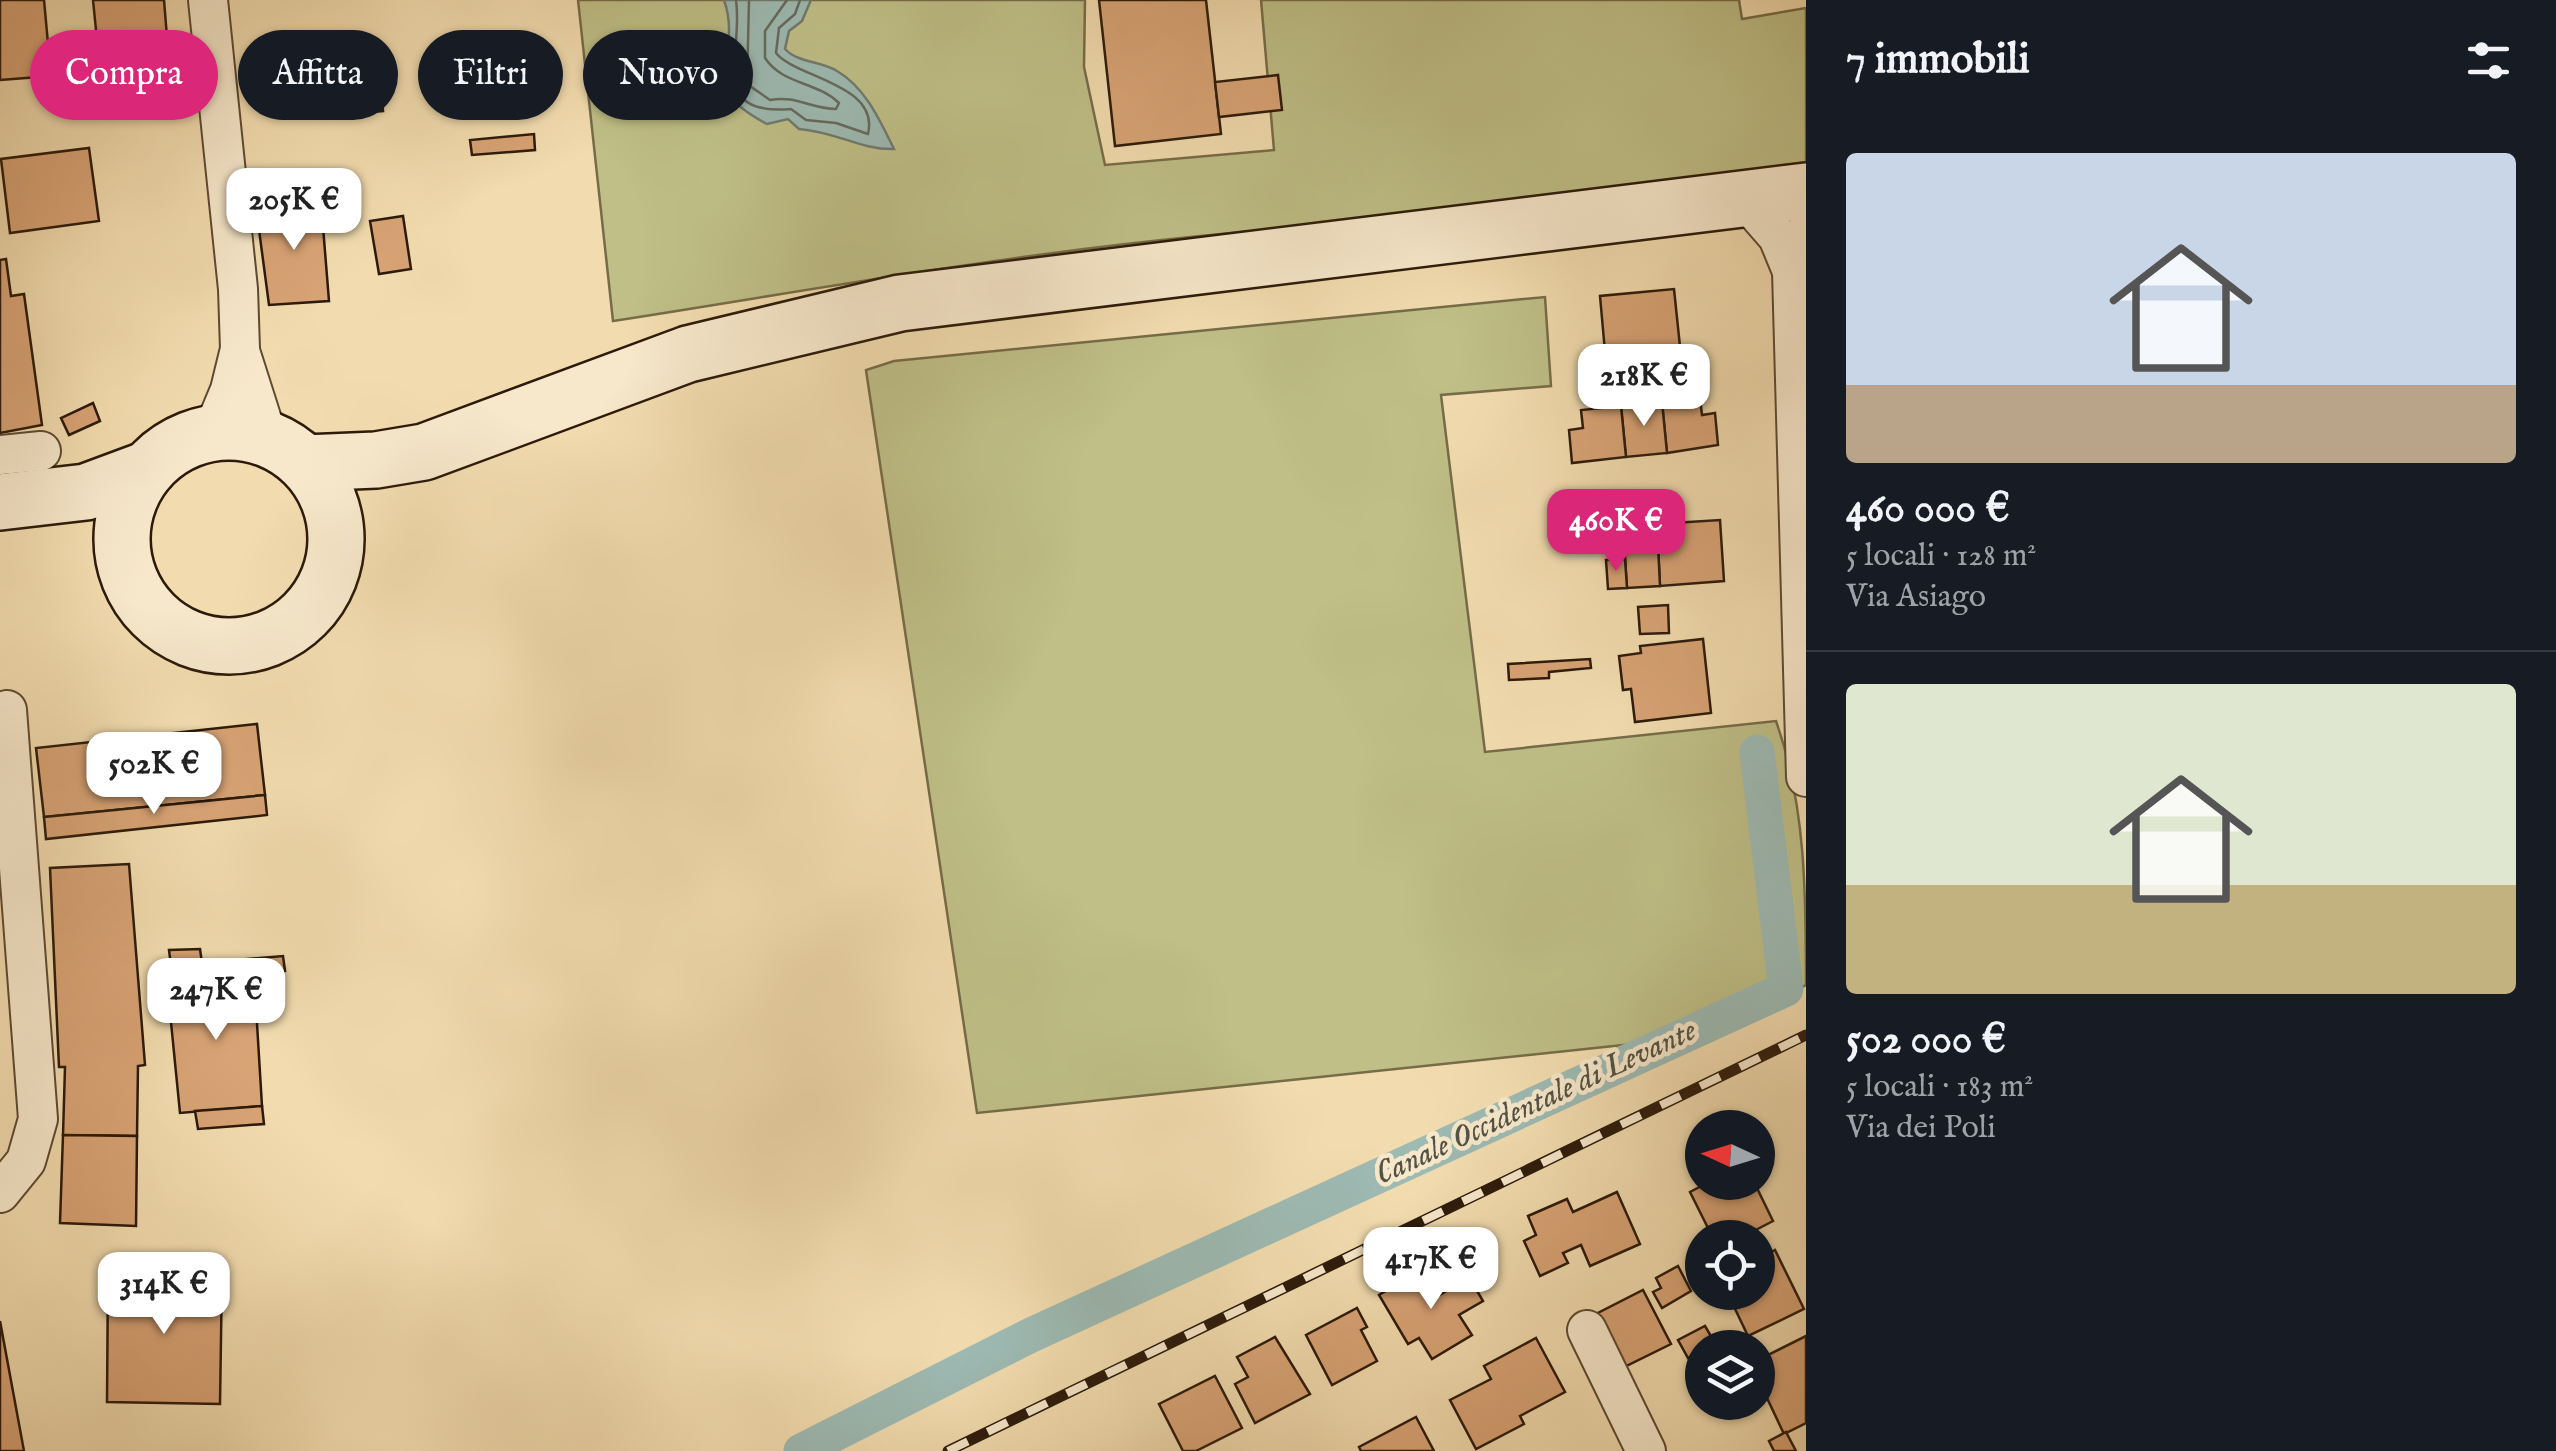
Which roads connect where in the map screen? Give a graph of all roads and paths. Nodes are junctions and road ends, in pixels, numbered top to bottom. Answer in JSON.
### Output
{"nodes":[{"id":1,"x":208,"y":0,"type":"edge"},
{"id":2,"x":1806,"y":191,"type":"edge"},
{"id":3,"x":1745,"y":199,"type":"junction"},
{"id":4,"x":1806,"y":231,"type":"edge"},
{"id":5,"x":1792,"y":271,"type":"junction"},
{"id":6,"x":240,"y":349,"type":"junction"},
{"id":7,"x":212,"y":433,"type":"junction"},
{"id":8,"x":286,"y":451,"type":"junction"},
{"id":9,"x":424,"y":452,"type":"junction"},
{"id":10,"x":0,"y":456,"type":"edge"},
{"id":11,"x":148,"y":468,"type":"junction"},
{"id":12,"x":30,"y":484,"type":"edge"},
{"id":13,"x":336,"y":545,"type":"junction"},
{"id":14,"x":126,"y":568,"type":"junction"},
{"id":15,"x":7,"y":710,"type":"dead end"},
{"id":16,"x":1806,"y":776,"type":"edge"},
{"id":17,"x":0,"y":1193,"type":"edge"},
{"id":18,"x":1587,"y":1330,"type":"dead end"},
{"id":19,"x":1646,"y":1451,"type":"edge"}],
"edges":[{"from":1,"to":6,"type":"street"},
{"from":2,"to":3,"type":"main road"},
{"from":3,"to":5,"type":"street"},
{"from":3,"to":9,"type":"main road"},
{"from":4,"to":5,"type":"street"},
{"from":5,"to":16,"type":"street"},
{"from":6,"to":7,"type":"street"},
{"from":6,"to":8,"type":"street"},
{"from":7,"to":8,"type":"main road"},
{"from":7,"to":11,"type":"main road"},
{"from":8,"to":9,"type":"main road"},
{"from":8,"to":13,"type":"main road"},
{"from":9,"to":13,"type":"main road"},
{"from":10,"to":12,"type":"street"},
{"from":11,"to":12,"type":"main road"},
{"from":11,"to":14,"type":"main road"},
{"from":12,"to":14,"type":"main road"},
{"from":13,"to":14,"type":"main road"},
{"from":15,"to":17,"type":"street"},
{"from":18,"to":19,"type":"street"}]}
